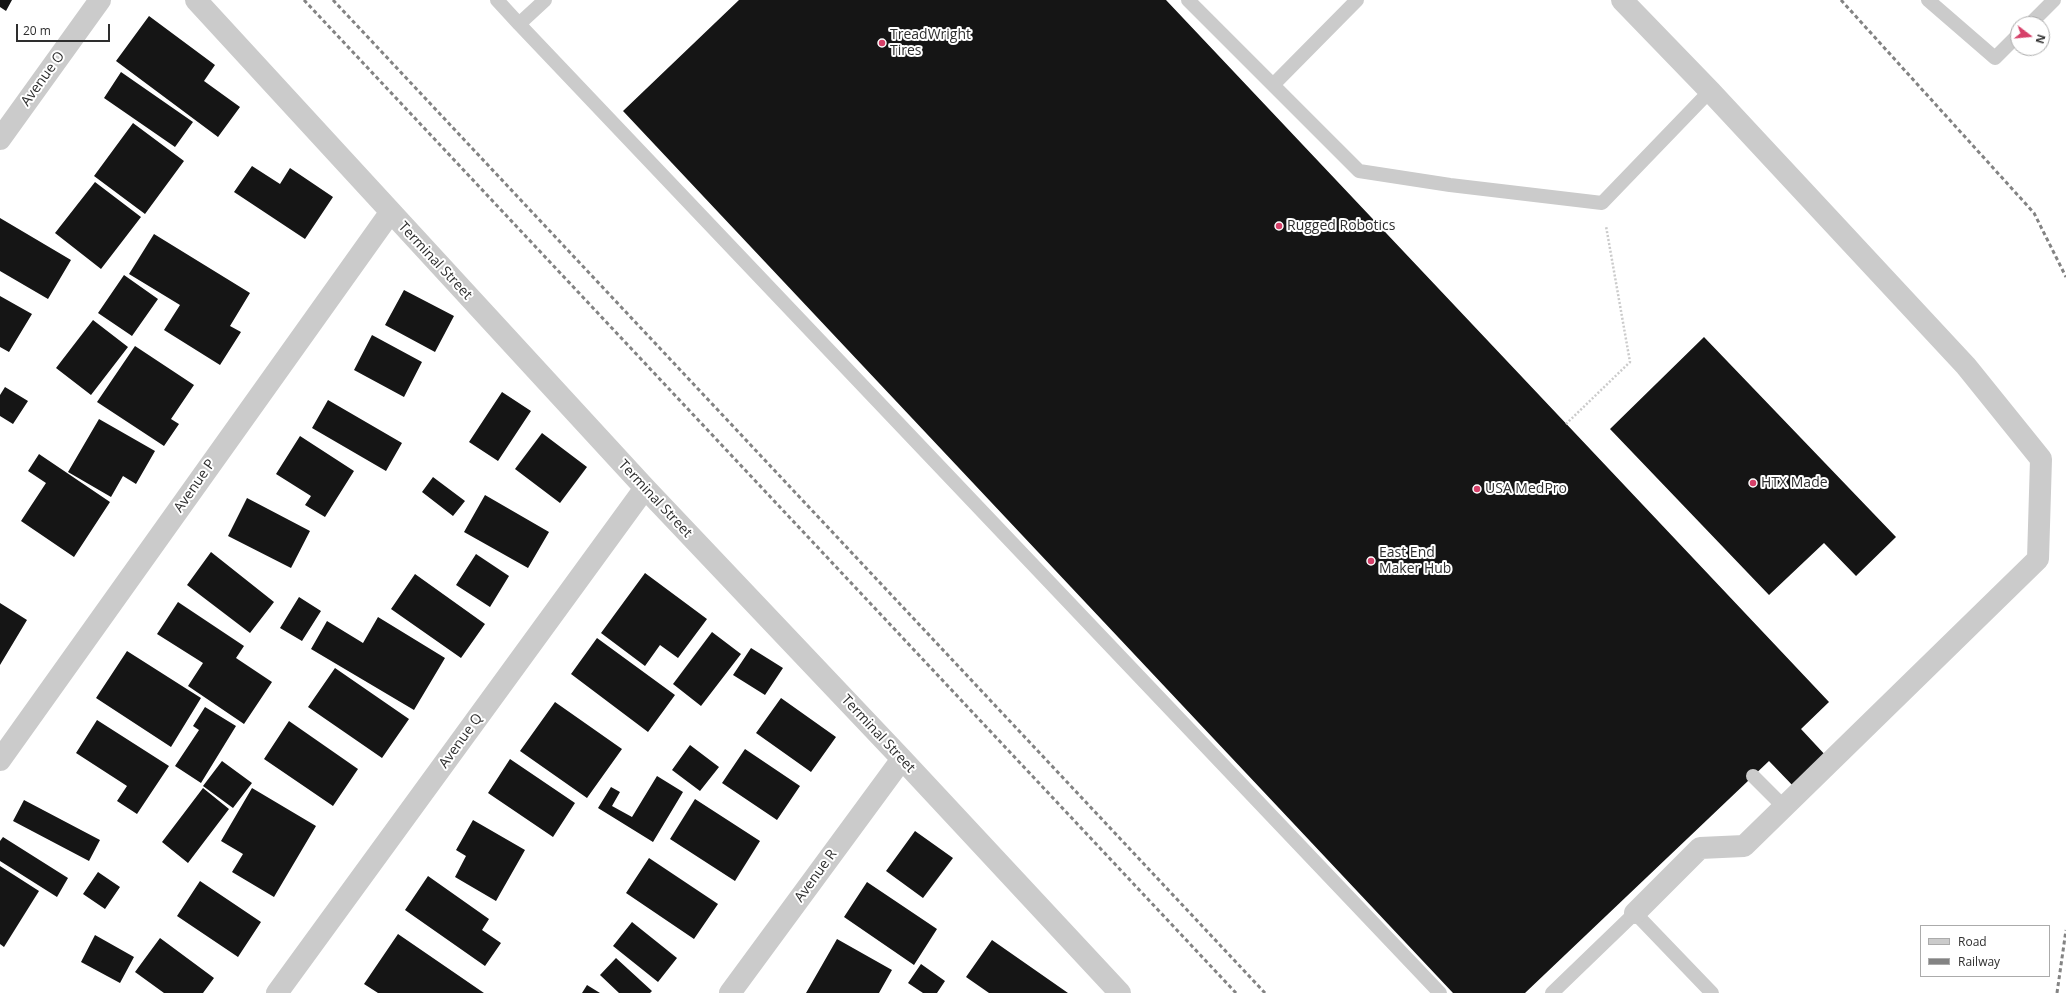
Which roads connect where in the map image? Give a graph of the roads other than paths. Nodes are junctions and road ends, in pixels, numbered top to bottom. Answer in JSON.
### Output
{"nodes":[{"id":1,"x":100,"y":0,"type":"edge"},
{"id":2,"x":196,"y":0,"type":"edge"},
{"id":3,"x":497,"y":0,"type":"edge"},
{"id":4,"x":545,"y":0,"type":"edge"},
{"id":5,"x":1188,"y":0,"type":"edge"},
{"id":6,"x":1357,"y":0,"type":"edge"},
{"id":7,"x":1622,"y":0,"type":"edge"},
{"id":8,"x":1928,"y":0,"type":"edge"},
{"id":9,"x":2054,"y":0,"type":"edge"},
{"id":10,"x":2038,"y":16,"type":"edge"},
{"id":11,"x":519,"y":24,"type":"junction"},
{"id":12,"x":2010,"y":43,"type":"edge"},
{"id":13,"x":1273,"y":84,"type":"junction"},
{"id":14,"x":1710,"y":91,"type":"junction"},
{"id":15,"x":0,"y":139,"type":"edge"},
{"id":16,"x":390,"y":213,"type":"junction"},
{"id":17,"x":645,"y":488,"type":"junction"},
{"id":18,"x":902,"y":758,"type":"junction"},
{"id":19,"x":0,"y":760,"type":"edge"},
{"id":20,"x":1753,"y":776,"type":"dead end"},
{"id":21,"x":1784,"y":807,"type":"junction"},
{"id":22,"x":1635,"y":913,"type":"junction"},
{"id":23,"x":277,"y":993,"type":"edge"},
{"id":24,"x":730,"y":993,"type":"edge"},
{"id":25,"x":1120,"y":993,"type":"edge"},
{"id":26,"x":1440,"y":993,"type":"edge"},
{"id":27,"x":1552,"y":993,"type":"edge"},
{"id":28,"x":1712,"y":993,"type":"edge"}],
"edges":[{"from":1,"to":15,"type":"street","name":"Avenue O"},
{"from":2,"to":16,"type":"street","name":"Terminal Street"},
{"from":3,"to":11,"type":"lane"},
{"from":4,"to":11,"type":"lane"},
{"from":5,"to":13,"type":"lane"},
{"from":6,"to":13,"type":"lane"},
{"from":7,"to":14,"type":"street"},
{"from":8,"to":12,"type":"lane"},
{"from":9,"to":10,"type":"lane"},
{"from":11,"to":26,"type":"lane"},
{"from":13,"to":14,"type":"lane"},
{"from":14,"to":21,"type":"street"},
{"from":16,"to":17,"type":"street","name":"Terminal Street"},
{"from":16,"to":19,"type":"street","name":"Avenue P"},
{"from":17,"to":18,"type":"street","name":"Terminal Street"},
{"from":17,"to":23,"type":"street","name":"Avenue Q"},
{"from":18,"to":24,"type":"street","name":"Avenue R"},
{"from":18,"to":25,"type":"street","name":"Terminal Street"},
{"from":20,"to":21,"type":"lane"},
{"from":21,"to":22,"type":"street"},
{"from":22,"to":27,"type":"lane"},
{"from":22,"to":28,"type":"lane"}]}
